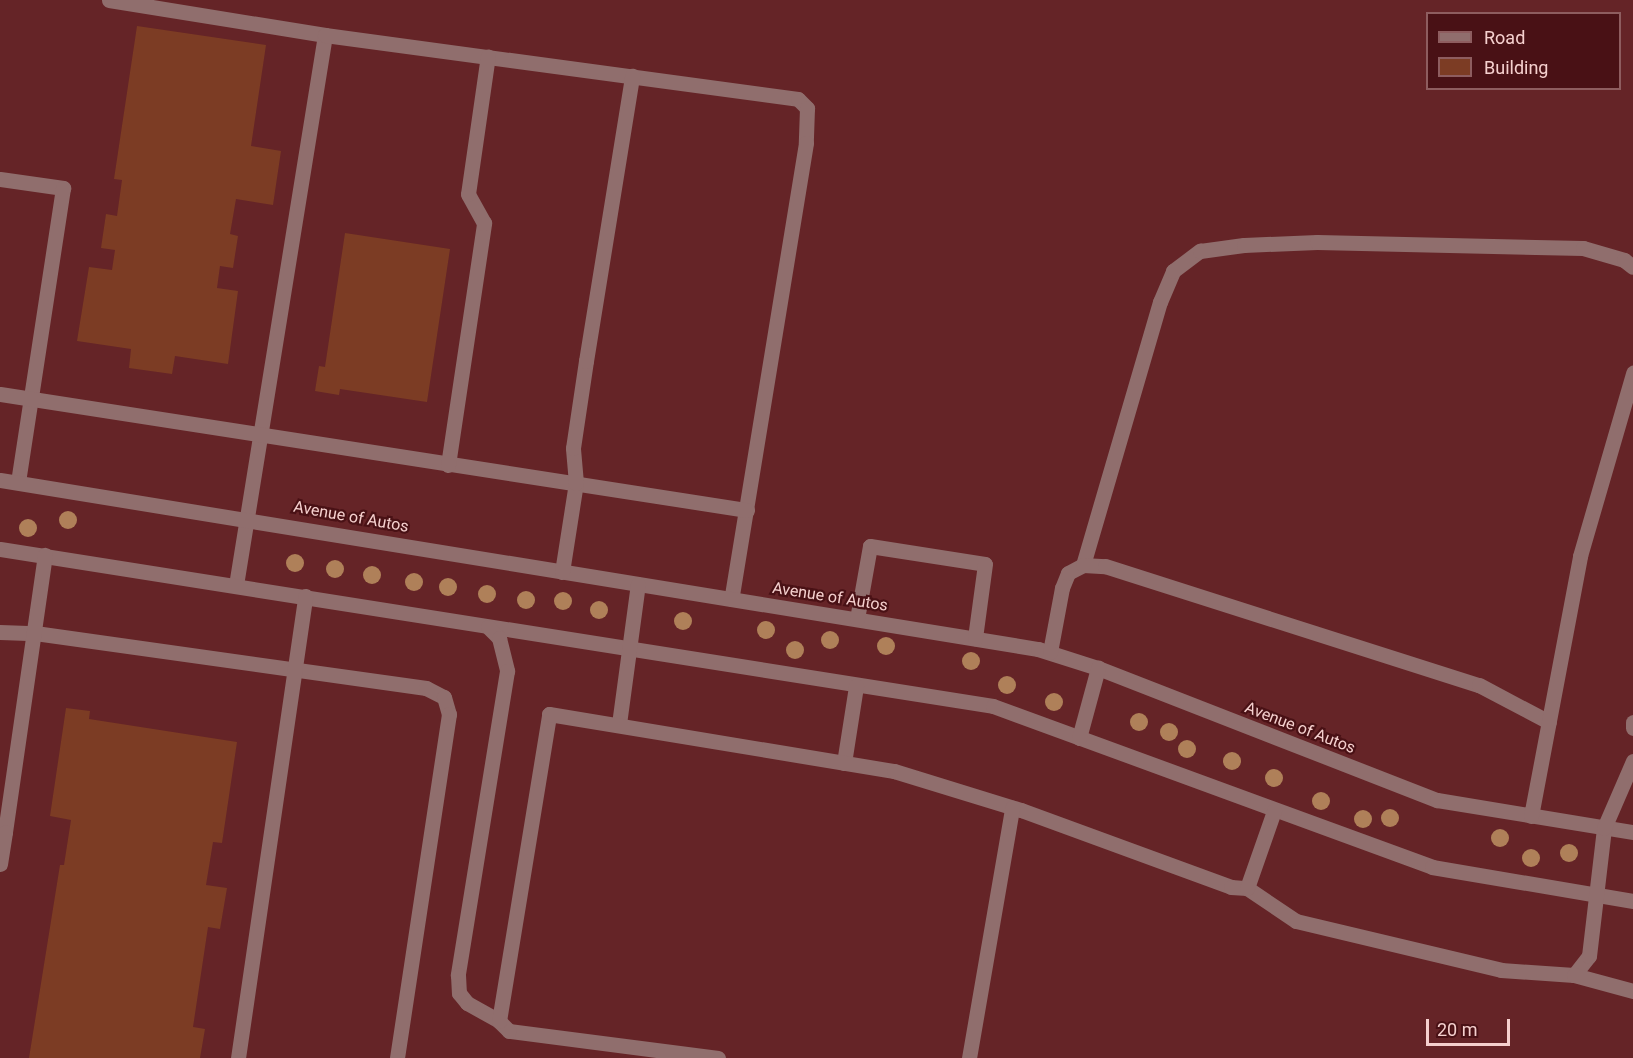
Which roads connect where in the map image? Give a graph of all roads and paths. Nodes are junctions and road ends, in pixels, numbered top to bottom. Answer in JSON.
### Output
{"nodes":[{"id":1,"x":109,"y":0,"type":"edge"},
{"id":2,"x":325,"y":35,"type":"junction"},
{"id":3,"x":488,"y":56,"type":"junction"},
{"id":4,"x":632,"y":76,"type":"junction"},
{"id":5,"x":0,"y":179,"type":"edge"},
{"id":6,"x":1633,"y":267,"type":"edge"},
{"id":7,"x":1633,"y":373,"type":"edge"},
{"id":8,"x":0,"y":394,"type":"edge"},
{"id":9,"x":32,"y":399,"type":"junction"},
{"id":10,"x":261,"y":438,"type":"junction"},
{"id":11,"x":448,"y":465,"type":"junction"},
{"id":12,"x":0,"y":480,"type":"edge"},
{"id":13,"x":18,"y":481,"type":"junction"},
{"id":14,"x":576,"y":483,"type":"junction"},
{"id":15,"x":747,"y":510,"type":"junction"},
{"id":16,"x":248,"y":518,"type":"junction"},
{"id":17,"x":0,"y":549,"type":"edge"},
{"id":18,"x":45,"y":555,"type":"junction"},
{"id":19,"x":1083,"y":565,"type":"junction"},
{"id":20,"x":562,"y":572,"type":"junction"},
{"id":21,"x":638,"y":584,"type":"junction"},
{"id":22,"x":236,"y":585,"type":"junction"},
{"id":23,"x":305,"y":596,"type":"junction"},
{"id":24,"x":731,"y":599,"type":"junction"},
{"id":25,"x":857,"y":620,"type":"junction"},
{"id":26,"x":488,"y":627,"type":"junction"},
{"id":27,"x":0,"y":632,"type":"edge"},
{"id":28,"x":35,"y":633,"type":"junction"},
{"id":29,"x":975,"y":638,"type":"junction"},
{"id":30,"x":630,"y":649,"type":"junction"},
{"id":31,"x":1050,"y":652,"type":"junction"},
{"id":32,"x":1098,"y":668,"type":"junction"},
{"id":33,"x":293,"y":669,"type":"junction"},
{"id":34,"x":856,"y":686,"type":"junction"},
{"id":35,"x":1549,"y":722,"type":"junction"},
{"id":36,"x":1633,"y":722,"type":"edge"},
{"id":37,"x":619,"y":724,"type":"junction"},
{"id":38,"x":1633,"y":728,"type":"edge"},
{"id":39,"x":1080,"y":738,"type":"junction"},
{"id":40,"x":1633,"y":761,"type":"edge"},
{"id":41,"x":844,"y":763,"type":"junction"},
{"id":42,"x":1012,"y":808,"type":"junction"},
{"id":43,"x":1274,"y":811,"type":"junction"},
{"id":44,"x":1531,"y":816,"type":"junction"},
{"id":45,"x":1604,"y":828,"type":"junction"},
{"id":46,"x":2,"y":831,"type":"edge"},
{"id":47,"x":1633,"y":832,"type":"edge"},
{"id":48,"x":0,"y":864,"type":"edge"},
{"id":49,"x":1247,"y":888,"type":"junction"},
{"id":50,"x":1595,"y":895,"type":"junction"},
{"id":51,"x":1633,"y":901,"type":"edge"},
{"id":52,"x":1574,"y":975,"type":"junction"},
{"id":53,"x":1633,"y":991,"type":"edge"},
{"id":54,"x":499,"y":1021,"type":"junction"},
{"id":55,"x":238,"y":1058,"type":"edge"},
{"id":56,"x":397,"y":1058,"type":"edge"},
{"id":57,"x":718,"y":1058,"type":"edge"},
{"id":58,"x":969,"y":1058,"type":"edge"}],
"edges":[{"from":1,"to":2,"type":"street"},
{"from":2,"to":3,"type":"street"},
{"from":2,"to":10,"type":"street"},
{"from":3,"to":4,"type":"street"},
{"from":3,"to":11,"type":"street"},
{"from":4,"to":14,"type":"street"},
{"from":4,"to":15,"type":"street"},
{"from":5,"to":9,"type":"street"},
{"from":6,"to":19,"type":"street"},
{"from":7,"to":35,"type":"street"},
{"from":8,"to":9,"type":"street"},
{"from":9,"to":10,"type":"street"},
{"from":9,"to":13,"type":"street"},
{"from":10,"to":11,"type":"street"},
{"from":10,"to":16,"type":"street"},
{"from":11,"to":14,"type":"street"},
{"from":12,"to":13,"type":"street","name":"Avenue of Autos"},
{"from":13,"to":16,"type":"street","name":"Avenue of Autos"},
{"from":14,"to":15,"type":"street"},
{"from":14,"to":20,"type":"street"},
{"from":15,"to":24,"type":"street"},
{"from":16,"to":20,"type":"street","name":"Avenue of Autos"},
{"from":16,"to":22,"type":"street"},
{"from":17,"to":18,"type":"street"},
{"from":18,"to":22,"type":"street"},
{"from":18,"to":28,"type":"street"},
{"from":19,"to":31,"type":"street"},
{"from":19,"to":35,"type":"street"},
{"from":20,"to":21,"type":"street","name":"Avenue of Autos"},
{"from":21,"to":24,"type":"street","name":"Avenue of Autos"},
{"from":21,"to":30,"type":"street"},
{"from":22,"to":23,"type":"street"},
{"from":23,"to":26,"type":"street"},
{"from":23,"to":33,"type":"street"},
{"from":24,"to":25,"type":"street","name":"Avenue of Autos"},
{"from":25,"to":29,"type":"street","name":"Avenue of Autos"},
{"from":25,"to":29,"type":"street"},
{"from":26,"to":30,"type":"street"},
{"from":26,"to":54,"type":"street"},
{"from":27,"to":28,"type":"street"},
{"from":28,"to":33,"type":"street"},
{"from":28,"to":46,"type":"street"},
{"from":29,"to":31,"type":"street","name":"Avenue of Autos"},
{"from":30,"to":34,"type":"street"},
{"from":30,"to":37,"type":"street"},
{"from":31,"to":32,"type":"street","name":"Avenue of Autos"},
{"from":32,"to":39,"type":"street"},
{"from":32,"to":44,"type":"street","name":"Avenue of Autos"},
{"from":33,"to":55,"type":"street"},
{"from":33,"to":56,"type":"street"},
{"from":34,"to":39,"type":"street"},
{"from":34,"to":41,"type":"street"},
{"from":35,"to":44,"type":"street"},
{"from":36,"to":38,"type":"street"},
{"from":37,"to":41,"type":"street"},
{"from":37,"to":54,"type":"street"},
{"from":39,"to":43,"type":"street"},
{"from":40,"to":45,"type":"street"},
{"from":41,"to":42,"type":"street"},
{"from":42,"to":49,"type":"street"},
{"from":42,"to":58,"type":"street"},
{"from":43,"to":49,"type":"street"},
{"from":43,"to":50,"type":"street"},
{"from":44,"to":45,"type":"street","name":"Avenue of Autos"},
{"from":45,"to":47,"type":"street","name":"Avenue of Autos"},
{"from":45,"to":50,"type":"street"},
{"from":46,"to":48,"type":"street"},
{"from":49,"to":52,"type":"street"},
{"from":50,"to":51,"type":"street"},
{"from":50,"to":52,"type":"street"},
{"from":52,"to":53,"type":"street"},
{"from":54,"to":57,"type":"street"}]}
